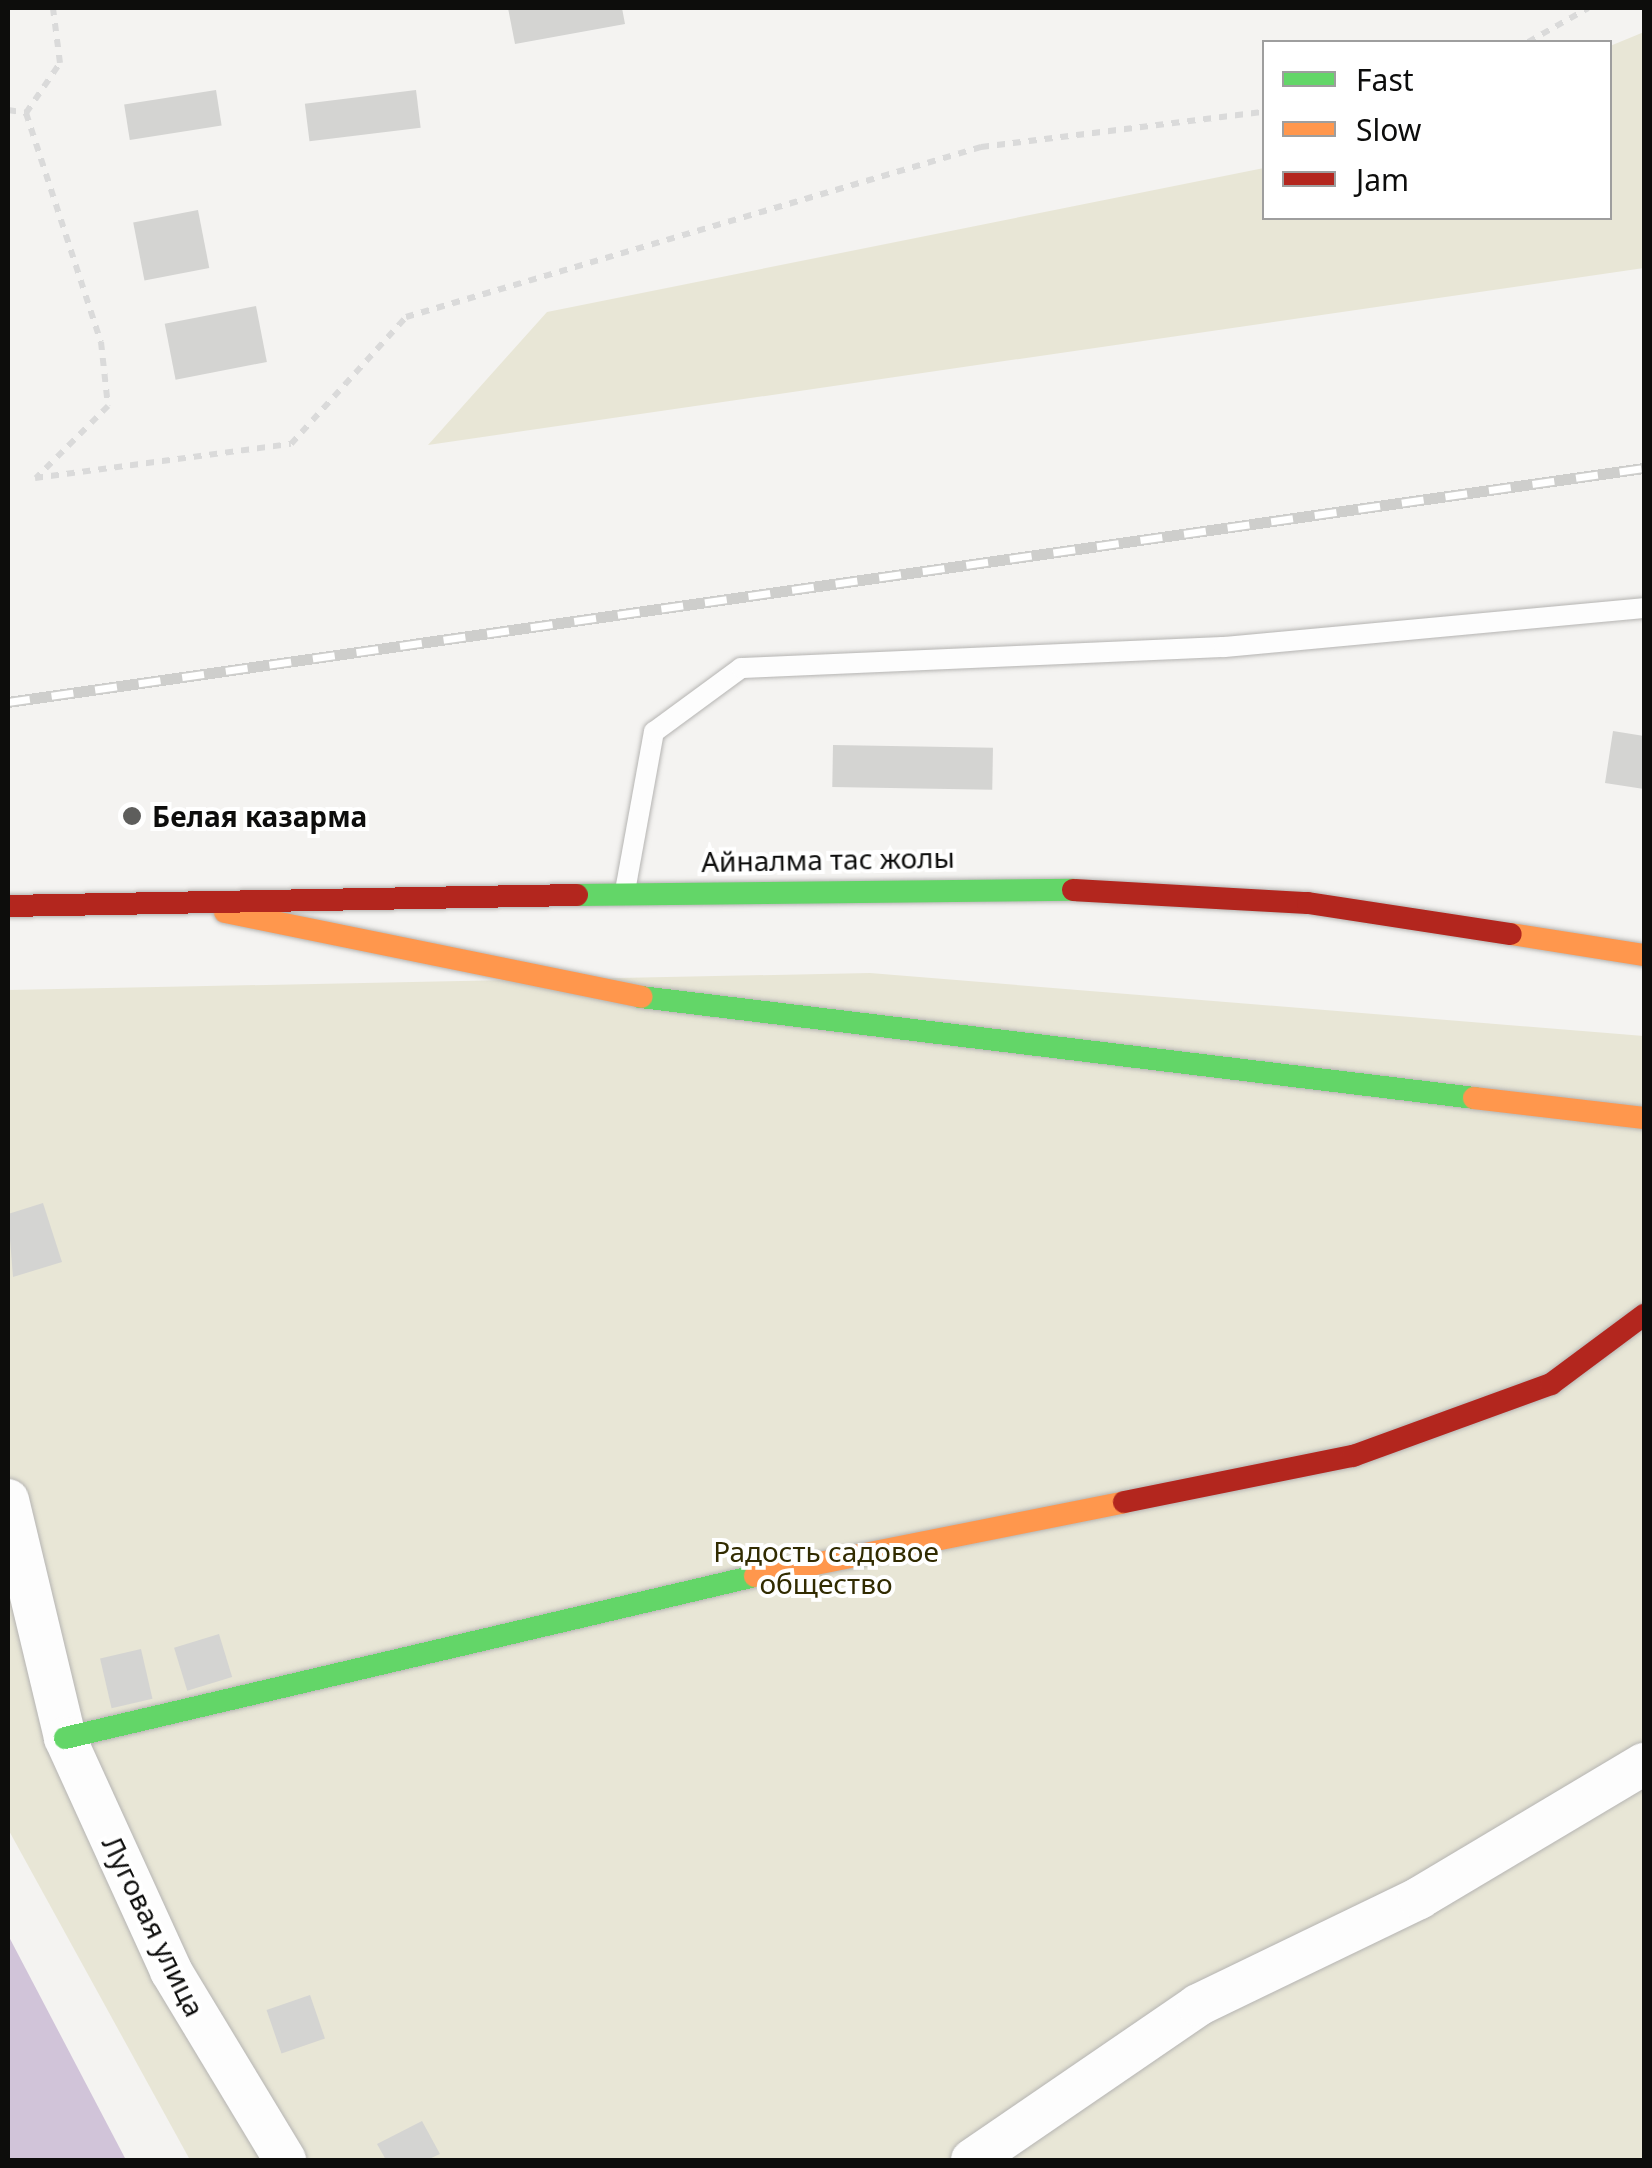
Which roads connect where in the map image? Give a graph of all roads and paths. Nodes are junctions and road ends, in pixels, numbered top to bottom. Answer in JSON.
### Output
{"nodes":[{"id":1,"x":53,"y":8,"type":"edge"},
{"id":2,"x":1588,"y":8,"type":"edge"},
{"id":3,"x":1532,"y":40,"type":"edge"},
{"id":4,"x":8,"y":110,"type":"edge"},
{"id":5,"x":1262,"y":112,"type":"edge"},
{"id":6,"x":26,"y":113,"type":"junction"},
{"id":7,"x":1644,"y":608,"type":"edge"},
{"id":8,"x":625,"y":893,"type":"junction"},
{"id":9,"x":164,"y":898,"type":"junction"},
{"id":10,"x":8,"y":906,"type":"edge"},
{"id":11,"x":1644,"y":955,"type":"edge"},
{"id":12,"x":1644,"y":1118,"type":"edge"},
{"id":13,"x":1644,"y":1315,"type":"edge"},
{"id":14,"x":8,"y":1500,"type":"edge"},
{"id":15,"x":65,"y":1738,"type":"junction"},
{"id":16,"x":1644,"y":1764,"type":"edge"},
{"id":17,"x":284,"y":2160,"type":"edge"},
{"id":18,"x":972,"y":2160,"type":"edge"}],
"edges":[{"from":1,"to":6,"type":"path"},
{"from":2,"to":3,"type":"path"},
{"from":4,"to":6,"type":"path"},
{"from":5,"to":6,"type":"path"},
{"from":7,"to":8,"type":"lane"},
{"from":8,"to":9,"type":"main road","name":"Айналма тас жолы"},
{"from":8,"to":11,"type":"main road","name":"Айналма тас жолы"},
{"from":9,"to":10,"type":"main road","name":"Айналма тас жолы"},
{"from":9,"to":12,"type":"main road"},
{"from":13,"to":15,"type":"main road"},
{"from":14,"to":15,"type":"street","name":"Луговая улица"},
{"from":15,"to":17,"type":"street","name":"Луговая улица"},
{"from":16,"to":18,"type":"street"}]}
